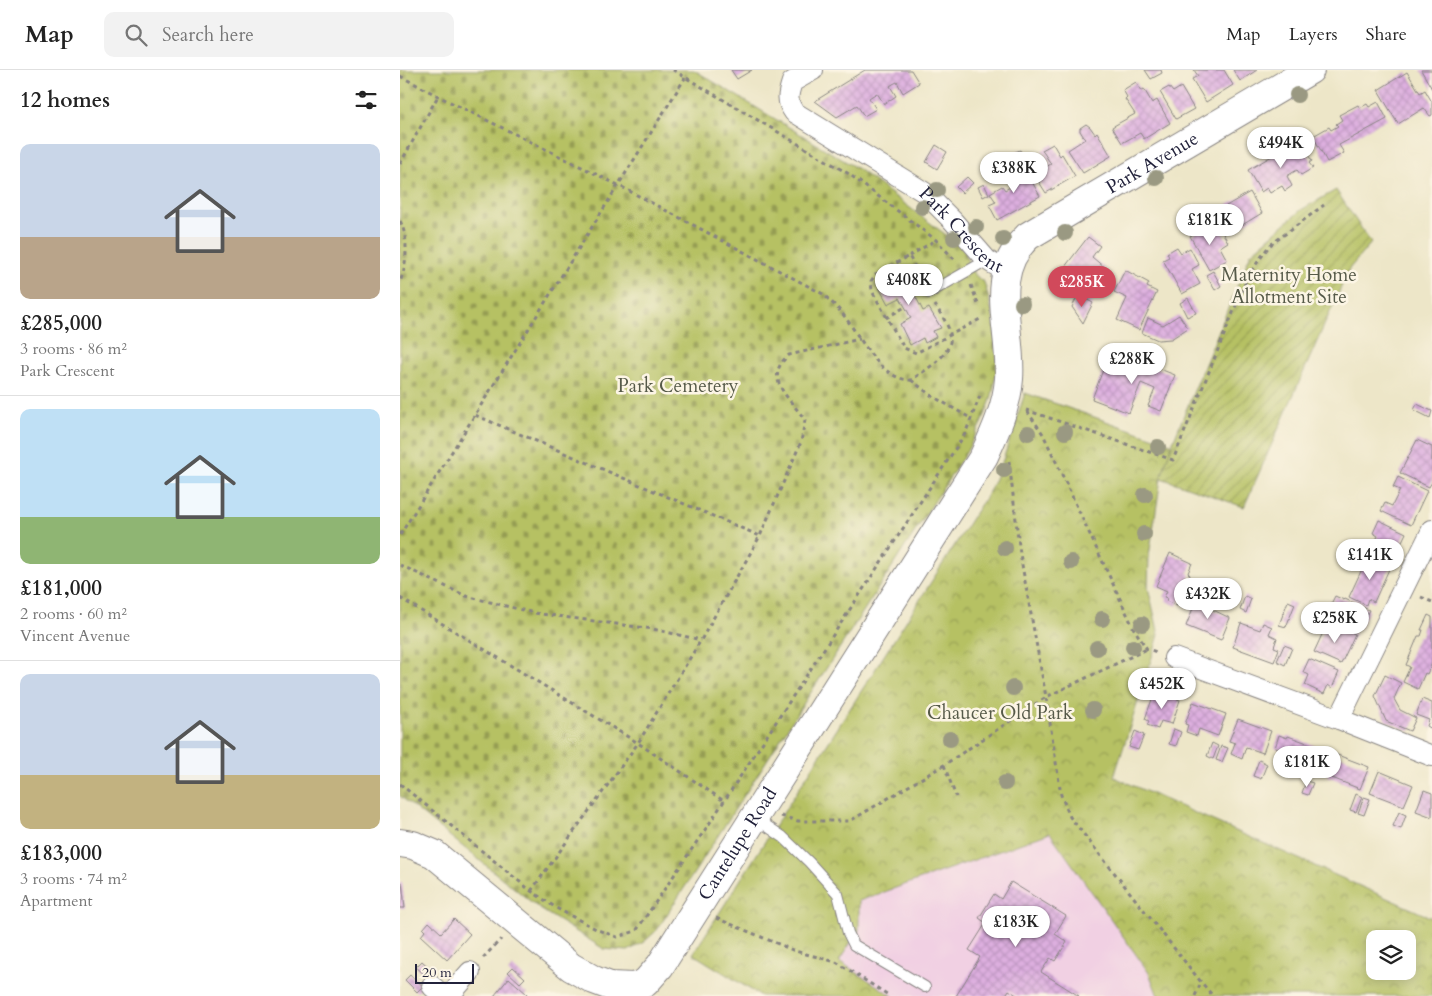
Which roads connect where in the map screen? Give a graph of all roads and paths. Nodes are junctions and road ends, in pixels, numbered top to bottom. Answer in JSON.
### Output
{"nodes":[{"id":1,"x":673,"y":70,"type":"edge"},
{"id":2,"x":813,"y":70,"type":"edge"},
{"id":3,"x":1310,"y":70,"type":"edge"},
{"id":4,"x":400,"y":76,"type":"edge"},
{"id":5,"x":685,"y":78,"type":"junction"},
{"id":6,"x":438,"y":96,"type":"junction"},
{"id":7,"x":400,"y":164,"type":"edge"},
{"id":8,"x":618,"y":185,"type":"junction"},
{"id":9,"x":1324,"y":205,"type":"dead end"},
{"id":10,"x":400,"y":221,"type":"edge"},
{"id":11,"x":936,"y":240,"type":"junction"},
{"id":12,"x":909,"y":256,"type":"junction"},
{"id":13,"x":997,"y":265,"type":"junction"},
{"id":14,"x":964,"y":274,"type":"junction"},
{"id":15,"x":400,"y":282,"type":"edge"},
{"id":16,"x":929,"y":293,"type":"junction"},
{"id":17,"x":905,"y":307,"type":"dead end"},
{"id":18,"x":886,"y":318,"type":"junction"},
{"id":19,"x":982,"y":318,"type":"junction"},
{"id":20,"x":984,"y":325,"type":"dead end"},
{"id":21,"x":951,"y":334,"type":"junction"},
{"id":22,"x":860,"y":339,"type":"junction"},
{"id":23,"x":911,"y":380,"type":"junction"},
{"id":24,"x":981,"y":395,"type":"dead end"},
{"id":25,"x":475,"y":415,"type":"junction"},
{"id":26,"x":972,"y":419,"type":"junction"},
{"id":27,"x":988,"y":447,"type":"junction"},
{"id":28,"x":1432,"y":530,"type":"edge"},
{"id":29,"x":400,"y":535,"type":"edge"},
{"id":30,"x":760,"y":536,"type":"junction"},
{"id":31,"x":400,"y":565,"type":"edge"},
{"id":32,"x":400,"y":598,"type":"edge"},
{"id":33,"x":701,"y":640,"type":"junction"},
{"id":34,"x":1147,"y":649,"type":"junction"},
{"id":35,"x":1174,"y":658,"type":"joint"},
{"id":36,"x":1046,"y":697,"type":"junction"},
{"id":37,"x":1339,"y":719,"type":"junction"},
{"id":38,"x":638,"y":743,"type":"junction"},
{"id":39,"x":1432,"y":756,"type":"edge"},
{"id":40,"x":944,"y":764,"type":"junction"},
{"id":41,"x":400,"y":784,"type":"edge"},
{"id":42,"x":956,"y":797,"type":"dead end"},
{"id":43,"x":724,"y":801,"type":"junction"},
{"id":44,"x":757,"y":814,"type":"junction"},
{"id":45,"x":400,"y":843,"type":"edge"},
{"id":46,"x":531,"y":891,"type":"junction"},
{"id":47,"x":696,"y":909,"type":"junction"},
{"id":48,"x":516,"y":922,"type":"junction"},
{"id":49,"x":470,"y":972,"type":"joint"},
{"id":50,"x":1201,"y":982,"type":"junction"},
{"id":51,"x":925,"y":987,"type":"dead end"},
{"id":52,"x":441,"y":993,"type":"edge"},
{"id":53,"x":890,"y":996,"type":"edge"},
{"id":54,"x":1196,"y":996,"type":"edge"},
{"id":55,"x":1214,"y":996,"type":"edge"}],
"edges":[{"from":1,"to":5,"type":"path"},
{"from":2,"to":13,"type":"street","name":"Park Crescent"},
{"from":3,"to":13,"type":"street","name":"Park Avenue"},
{"from":4,"to":6,"type":"path"},
{"from":5,"to":8,"type":"path"},
{"from":5,"to":11,"type":"path"},
{"from":6,"to":7,"type":"path"},
{"from":6,"to":8,"type":"path"},
{"from":8,"to":22,"type":"path"},
{"from":8,"to":25,"type":"path"},
{"from":9,"to":34,"type":"path"},
{"from":10,"to":15,"type":"path"},
{"from":11,"to":12,"type":"path"},
{"from":11,"to":14,"type":"path"},
{"from":12,"to":16,"type":"path"},
{"from":12,"to":18,"type":"path"},
{"from":13,"to":14,"type":"lane"},
{"from":13,"to":27,"type":"street","name":"Park Crescent"},
{"from":14,"to":16,"type":"lane"},
{"from":14,"to":19,"type":"path"},
{"from":16,"to":21,"type":"path"},
{"from":17,"to":18,"type":"path"},
{"from":18,"to":21,"type":"path"},
{"from":19,"to":20,"type":"path"},
{"from":19,"to":21,"type":"path"},
{"from":21,"to":23,"type":"path"},
{"from":22,"to":23,"type":"path"},
{"from":22,"to":30,"type":"path"},
{"from":23,"to":26,"type":"path"},
{"from":24,"to":26,"type":"path"},
{"from":25,"to":29,"type":"path"},
{"from":25,"to":30,"type":"path"},
{"from":26,"to":43,"type":"path"},
{"from":27,"to":36,"type":"path"},
{"from":27,"to":44,"type":"street","name":"Cantelupe Road"},
{"from":28,"to":37,"type":"street"},
{"from":30,"to":33,"type":"path"},
{"from":31,"to":33,"type":"path"},
{"from":32,"to":38,"type":"path"},
{"from":33,"to":38,"type":"path"},
{"from":34,"to":35,"type":"path"},
{"from":34,"to":36,"type":"path"},
{"from":35,"to":37,"type":"street"},
{"from":36,"to":40,"type":"path"},
{"from":36,"to":50,"type":"path"},
{"from":37,"to":39,"type":"street"},
{"from":38,"to":43,"type":"path"},
{"from":38,"to":46,"type":"path"},
{"from":40,"to":42,"type":"path"},
{"from":40,"to":44,"type":"path"},
{"from":41,"to":46,"type":"path"},
{"from":43,"to":46,"type":"path"},
{"from":44,"to":47,"type":"street","name":"Cantelupe Road"},
{"from":44,"to":51,"type":"lane"},
{"from":45,"to":48,"type":"street","name":"Cantelupe Road"},
{"from":47,"to":48,"type":"street","name":"Cantelupe Road"},
{"from":47,"to":53,"type":"path"},
{"from":48,"to":49,"type":"path"},
{"from":49,"to":52,"type":"street"},
{"from":50,"to":54,"type":"path"},
{"from":50,"to":55,"type":"path"}]}
